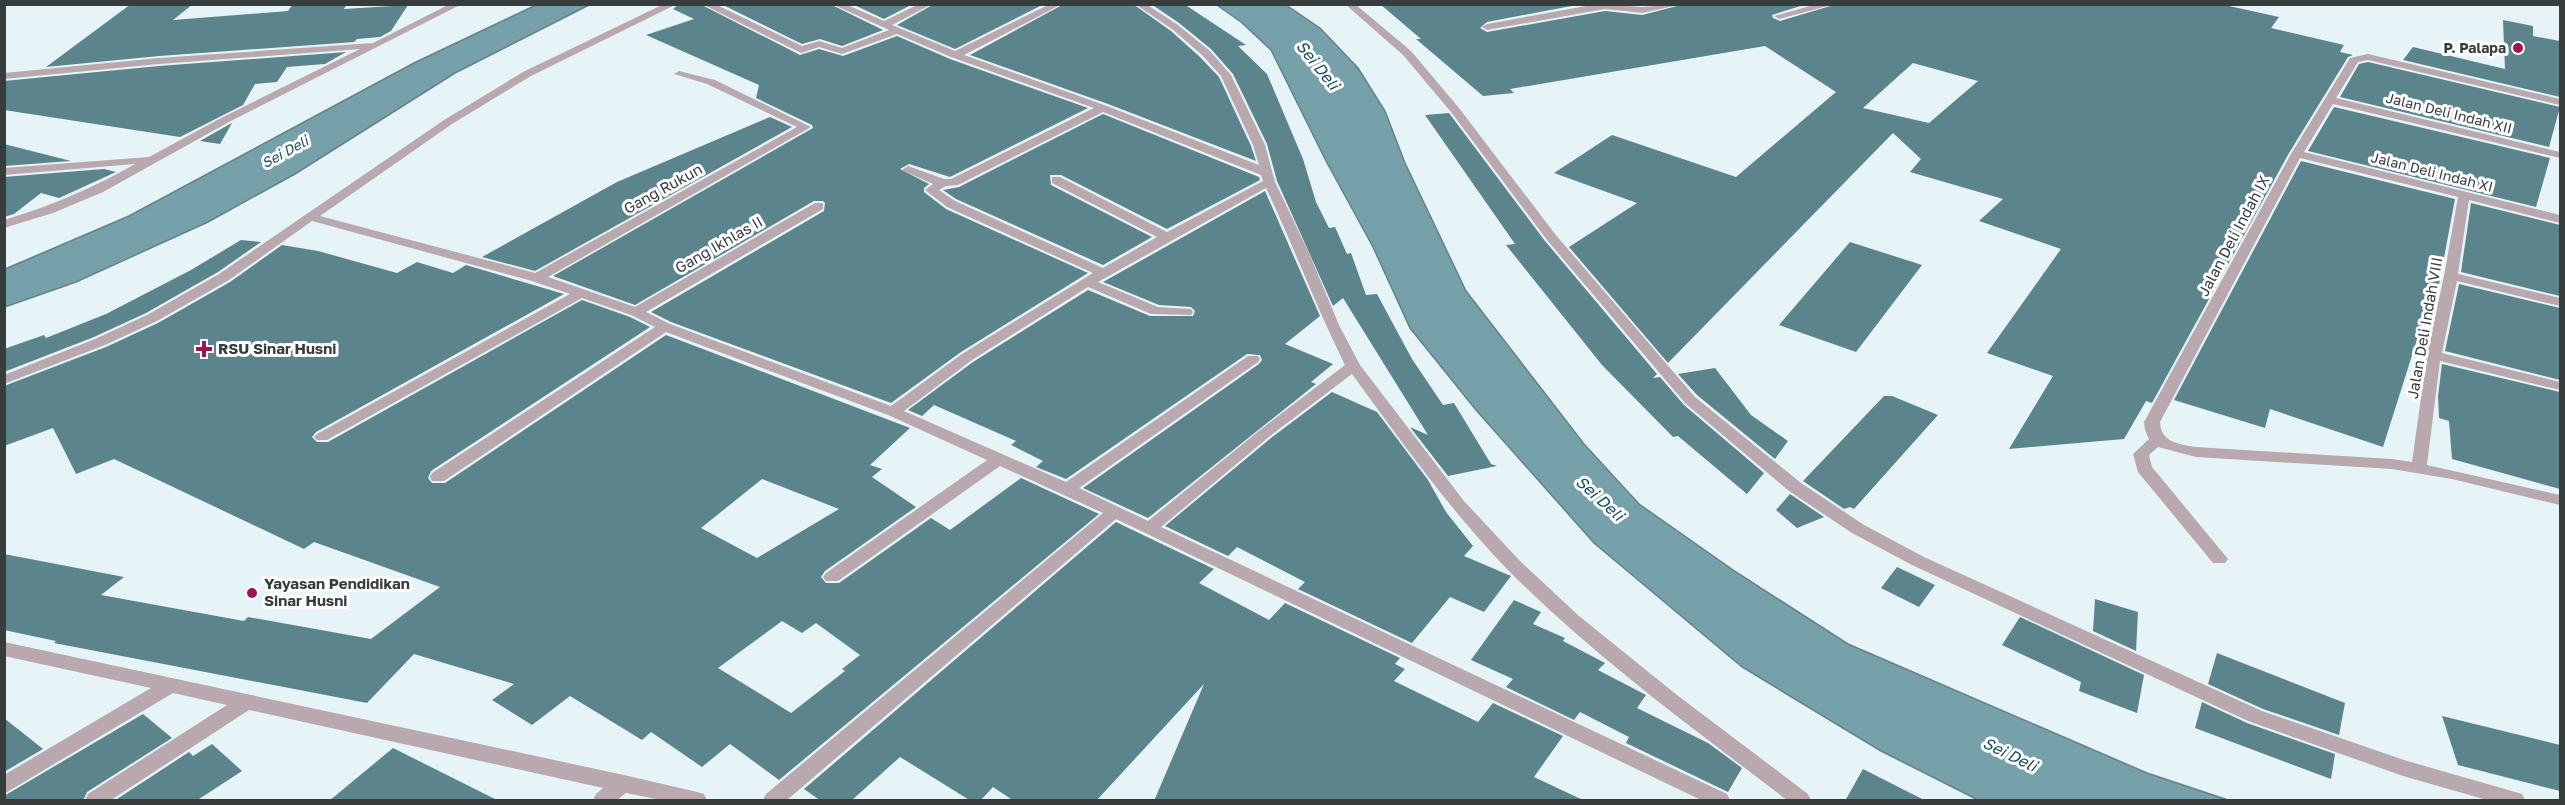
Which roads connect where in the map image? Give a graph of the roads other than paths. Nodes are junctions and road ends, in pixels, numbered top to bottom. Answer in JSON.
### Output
{"nodes":[{"id":1,"x":458,"y":4,"type":"edge"},
{"id":2,"x":673,"y":4,"type":"edge"},
{"id":3,"x":706,"y":4,"type":"edge"},
{"id":4,"x":836,"y":4,"type":"edge"},
{"id":5,"x":928,"y":4,"type":"edge"},
{"id":6,"x":1058,"y":4,"type":"edge"},
{"id":7,"x":1139,"y":4,"type":"edge"},
{"id":8,"x":1350,"y":4,"type":"edge"},
{"id":9,"x":1679,"y":4,"type":"edge"},
{"id":10,"x":1832,"y":4,"type":"edge"},
{"id":11,"x":1779,"y":16,"type":"dead end"},
{"id":12,"x":886,"y":24,"type":"junction"},
{"id":13,"x":1487,"y":27,"type":"dead end"},
{"id":14,"x":899,"y":30,"type":"junction"},
{"id":15,"x":379,"y":44,"type":"junction"},
{"id":16,"x":955,"y":55,"type":"junction"},
{"id":17,"x":679,"y":74,"type":"dead end"},
{"id":18,"x":4,"y":76,"type":"edge"},
{"id":19,"x":2330,"y":100,"type":"junction"},
{"id":20,"x":2560,"y":102,"type":"edge"},
{"id":21,"x":1103,"y":108,"type":"junction"},
{"id":22,"x":2297,"y":154,"type":"junction"},
{"id":23,"x":2560,"y":155,"type":"edge"},
{"id":24,"x":153,"y":159,"type":"junction"},
{"id":25,"x":908,"y":170,"type":"dead end"},
{"id":26,"x":4,"y":172,"type":"edge"},
{"id":27,"x":1267,"y":177,"type":"junction"},
{"id":28,"x":1056,"y":180,"type":"dead end"},
{"id":29,"x":943,"y":183,"type":"junction"},
{"id":30,"x":2464,"y":195,"type":"junction"},
{"id":31,"x":819,"y":206,"type":"dead end"},
{"id":32,"x":2560,"y":215,"type":"edge"},
{"id":33,"x":310,"y":217,"type":"junction"},
{"id":34,"x":4,"y":224,"type":"edge"},
{"id":35,"x":1165,"y":236,"type":"junction"},
{"id":36,"x":1103,"y":273,"type":"junction"},
{"id":37,"x":2451,"y":276,"type":"junction"},
{"id":38,"x":537,"y":278,"type":"junction"},
{"id":39,"x":1087,"y":282,"type":"junction"},
{"id":40,"x":580,"y":293,"type":"junction"},
{"id":41,"x":2560,"y":302,"type":"edge"},
{"id":42,"x":636,"y":312,"type":"junction"},
{"id":43,"x":1186,"y":312,"type":"dead end"},
{"id":44,"x":665,"y":327,"type":"junction"},
{"id":45,"x":2434,"y":355,"type":"junction"},
{"id":46,"x":1253,"y":359,"type":"dead end"},
{"id":47,"x":1353,"y":366,"type":"junction"},
{"id":48,"x":4,"y":380,"type":"edge"},
{"id":49,"x":2560,"y":386,"type":"edge"},
{"id":50,"x":893,"y":412,"type":"junction"},
{"id":51,"x":322,"y":436,"type":"dead end"},
{"id":52,"x":2156,"y":438,"type":"junction"},
{"id":53,"x":999,"y":459,"type":"junction"},
{"id":54,"x":2419,"y":467,"type":"junction"},
{"id":55,"x":438,"y":477,"type":"dead end"},
{"id":56,"x":1067,"y":489,"type":"junction"},
{"id":57,"x":2560,"y":500,"type":"edge"},
{"id":58,"x":1114,"y":512,"type":"junction"},
{"id":59,"x":1148,"y":529,"type":"junction"},
{"id":60,"x":2219,"y":559,"type":"dead end"},
{"id":61,"x":832,"y":577,"type":"dead end"},
{"id":62,"x":4,"y":649,"type":"edge"},
{"id":63,"x":171,"y":685,"type":"junction"},
{"id":64,"x":248,"y":701,"type":"junction"},
{"id":65,"x":624,"y":783,"type":"junction"},
{"id":66,"x":4,"y":786,"type":"edge"},
{"id":67,"x":95,"y":801,"type":"edge"},
{"id":68,"x":603,"y":801,"type":"edge"},
{"id":69,"x":697,"y":801,"type":"edge"},
{"id":70,"x":772,"y":801,"type":"edge"},
{"id":71,"x":1720,"y":801,"type":"edge"},
{"id":72,"x":1801,"y":801,"type":"edge"},
{"id":73,"x":2515,"y":801,"type":"edge"}],
"edges":[{"from":1,"to":15,"type":"street"},
{"from":2,"to":33,"type":"street"},
{"from":3,"to":14,"type":"street"},
{"from":4,"to":12,"type":"street"},
{"from":5,"to":12,"type":"street"},
{"from":6,"to":16,"type":"street"},
{"from":7,"to":27,"type":"street"},
{"from":8,"to":73,"type":"street"},
{"from":9,"to":13,"type":"street"},
{"from":10,"to":11,"type":"street"},
{"from":12,"to":14,"type":"street"},
{"from":14,"to":16,"type":"street"},
{"from":15,"to":18,"type":"street"},
{"from":15,"to":24,"type":"street"},
{"from":16,"to":21,"type":"street"},
{"from":17,"to":38,"type":"street","name":"Gang Rukun"},
{"from":19,"to":20,"type":"street","name":"Jalan Deli Indah IX"},
{"from":19,"to":22,"type":"street","name":"Jalan Deli Indah IX"},
{"from":19,"to":23,"type":"street","name":"Jalan Deli Indah XII"},
{"from":21,"to":27,"type":"street"},
{"from":21,"to":29,"type":"street"},
{"from":22,"to":30,"type":"street","name":"Jalan Deli Indah XI"},
{"from":22,"to":52,"type":"street","name":"Jalan Deli Indah IX"},
{"from":24,"to":26,"type":"street"},
{"from":24,"to":34,"type":"street"},
{"from":25,"to":29,"type":"street"},
{"from":27,"to":35,"type":"street"},
{"from":27,"to":47,"type":"street"},
{"from":28,"to":35,"type":"street"},
{"from":29,"to":36,"type":"street"},
{"from":30,"to":32,"type":"street","name":"Jalan Deli Indah XI"},
{"from":30,"to":37,"type":"street","name":"Jalan Deli Indah VIII"},
{"from":31,"to":42,"type":"street","name":"Gang Ikhlas II"},
{"from":33,"to":38,"type":"street"},
{"from":33,"to":48,"type":"street"},
{"from":35,"to":36,"type":"street"},
{"from":36,"to":39,"type":"street"},
{"from":37,"to":41,"type":"street"},
{"from":37,"to":45,"type":"street","name":"Jalan Deli Indah VIII"},
{"from":38,"to":40,"type":"street"},
{"from":39,"to":43,"type":"street"},
{"from":39,"to":50,"type":"street"},
{"from":40,"to":42,"type":"street"},
{"from":40,"to":51,"type":"street"},
{"from":42,"to":44,"type":"street"},
{"from":44,"to":50,"type":"street"},
{"from":44,"to":55,"type":"street"},
{"from":45,"to":49,"type":"street"},
{"from":45,"to":54,"type":"street","name":"Jalan Deli Indah VIII"},
{"from":46,"to":56,"type":"street"},
{"from":47,"to":59,"type":"street"},
{"from":47,"to":72,"type":"street"},
{"from":50,"to":53,"type":"street"},
{"from":52,"to":54,"type":"street"},
{"from":52,"to":60,"type":"street"},
{"from":53,"to":56,"type":"street"},
{"from":53,"to":61,"type":"street"},
{"from":54,"to":57,"type":"street"},
{"from":56,"to":58,"type":"street"},
{"from":58,"to":59,"type":"street"},
{"from":58,"to":70,"type":"street"},
{"from":59,"to":71,"type":"street"},
{"from":62,"to":63,"type":"street"},
{"from":63,"to":64,"type":"street"},
{"from":63,"to":66,"type":"street"},
{"from":64,"to":65,"type":"street"},
{"from":64,"to":67,"type":"street"},
{"from":65,"to":68,"type":"street"},
{"from":65,"to":69,"type":"street"}]}
